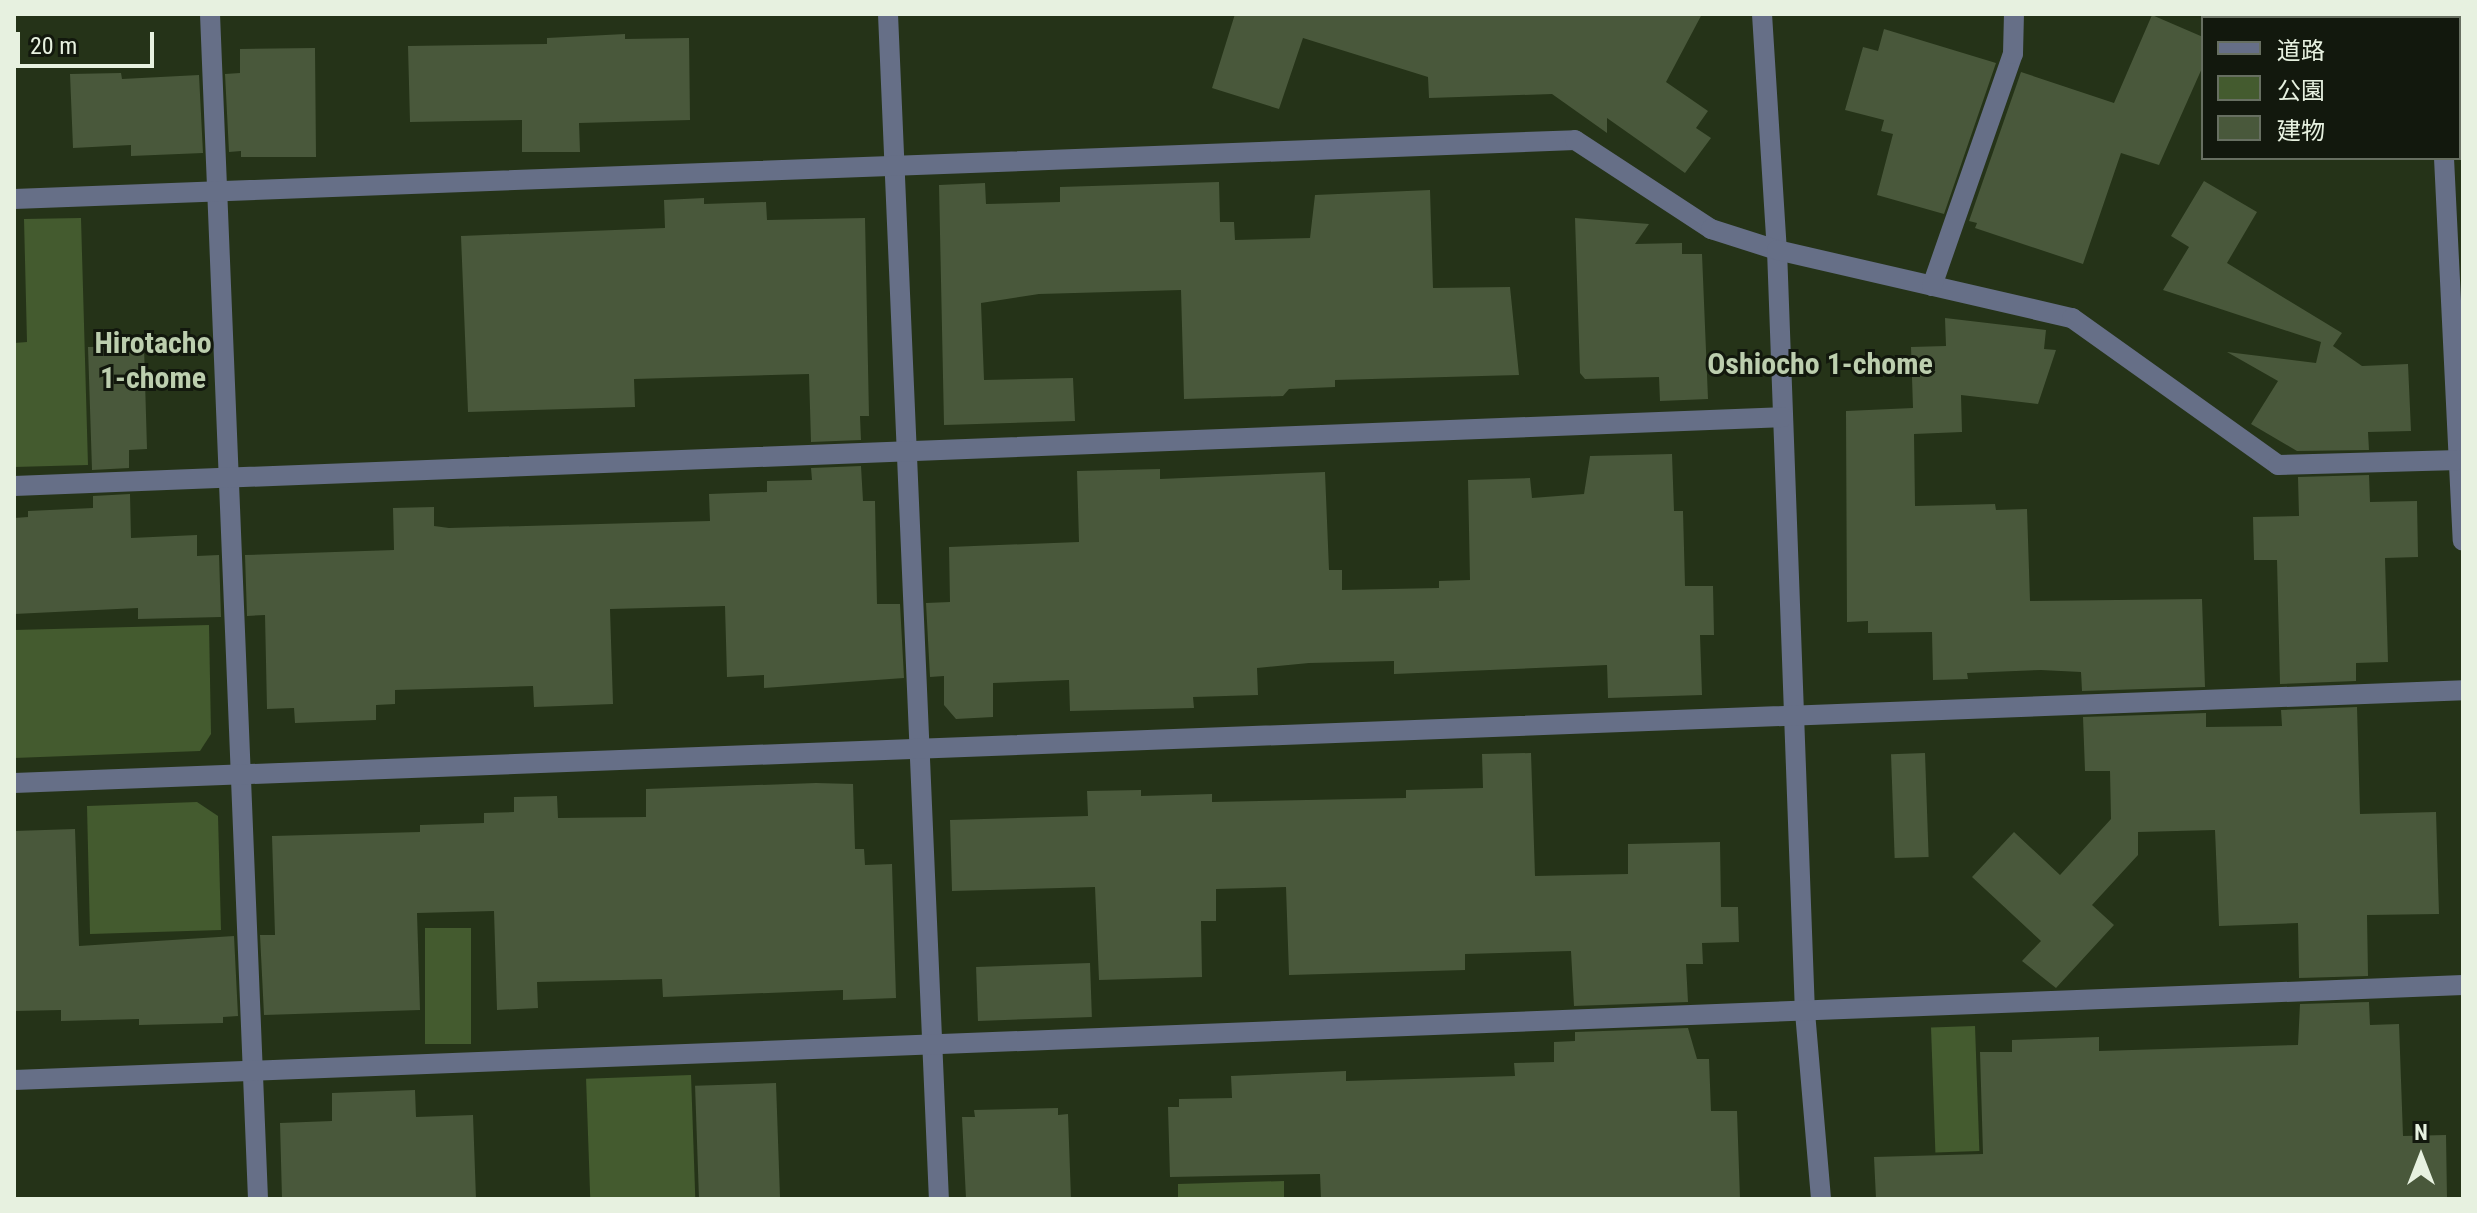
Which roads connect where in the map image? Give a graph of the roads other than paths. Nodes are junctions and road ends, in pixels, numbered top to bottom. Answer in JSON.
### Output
{"nodes":[{"id":1,"x":210,"y":14,"type":"edge"},
{"id":2,"x":888,"y":14,"type":"edge"},
{"id":3,"x":1762,"y":14,"type":"edge"},
{"id":4,"x":2014,"y":14,"type":"edge"},
{"id":5,"x":2444,"y":160,"type":"edge"},
{"id":6,"x":895,"y":168,"type":"junction"},
{"id":7,"x":217,"y":192,"type":"junction"},
{"id":8,"x":14,"y":199,"type":"edge"},
{"id":9,"x":1777,"y":250,"type":"junction"},
{"id":10,"x":1932,"y":286,"type":"junction"},
{"id":11,"x":1783,"y":417,"type":"junction"},
{"id":12,"x":907,"y":452,"type":"junction"},
{"id":13,"x":2459,"y":460,"type":"junction"},
{"id":14,"x":228,"y":478,"type":"junction"},
{"id":15,"x":14,"y":486,"type":"edge"},
{"id":16,"x":2463,"y":541,"type":"edge"},
{"id":17,"x":2463,"y":690,"type":"edge"},
{"id":18,"x":1794,"y":717,"type":"junction"},
{"id":19,"x":920,"y":750,"type":"junction"},
{"id":20,"x":240,"y":775,"type":"junction"},
{"id":21,"x":14,"y":783,"type":"edge"},
{"id":22,"x":2463,"y":985,"type":"edge"},
{"id":23,"x":1805,"y":1012,"type":"junction"},
{"id":24,"x":932,"y":1046,"type":"junction"},
{"id":25,"x":252,"y":1071,"type":"junction"},
{"id":26,"x":14,"y":1080,"type":"edge"},
{"id":27,"x":258,"y":1199,"type":"edge"},
{"id":28,"x":939,"y":1199,"type":"edge"},
{"id":29,"x":1821,"y":1199,"type":"edge"}],
"edges":[{"from":1,"to":7,"type":"street"},
{"from":2,"to":6,"type":"street"},
{"from":3,"to":9,"type":"street"},
{"from":4,"to":10,"type":"street"},
{"from":5,"to":13,"type":"street"},
{"from":6,"to":7,"type":"street"},
{"from":6,"to":9,"type":"street"},
{"from":6,"to":12,"type":"street"},
{"from":7,"to":8,"type":"street"},
{"from":7,"to":14,"type":"street"},
{"from":9,"to":10,"type":"street"},
{"from":9,"to":11,"type":"street"},
{"from":10,"to":13,"type":"street"},
{"from":11,"to":12,"type":"street"},
{"from":11,"to":18,"type":"street"},
{"from":12,"to":14,"type":"street"},
{"from":12,"to":19,"type":"street"},
{"from":13,"to":16,"type":"street"},
{"from":14,"to":15,"type":"street"},
{"from":14,"to":20,"type":"street"},
{"from":17,"to":18,"type":"street"},
{"from":18,"to":19,"type":"street"},
{"from":18,"to":23,"type":"street"},
{"from":19,"to":20,"type":"street"},
{"from":19,"to":24,"type":"street"},
{"from":20,"to":21,"type":"street"},
{"from":20,"to":25,"type":"street"},
{"from":22,"to":23,"type":"street"},
{"from":23,"to":24,"type":"street"},
{"from":23,"to":29,"type":"street"},
{"from":24,"to":25,"type":"street"},
{"from":24,"to":28,"type":"street"},
{"from":25,"to":26,"type":"street"},
{"from":25,"to":27,"type":"street"}]}
